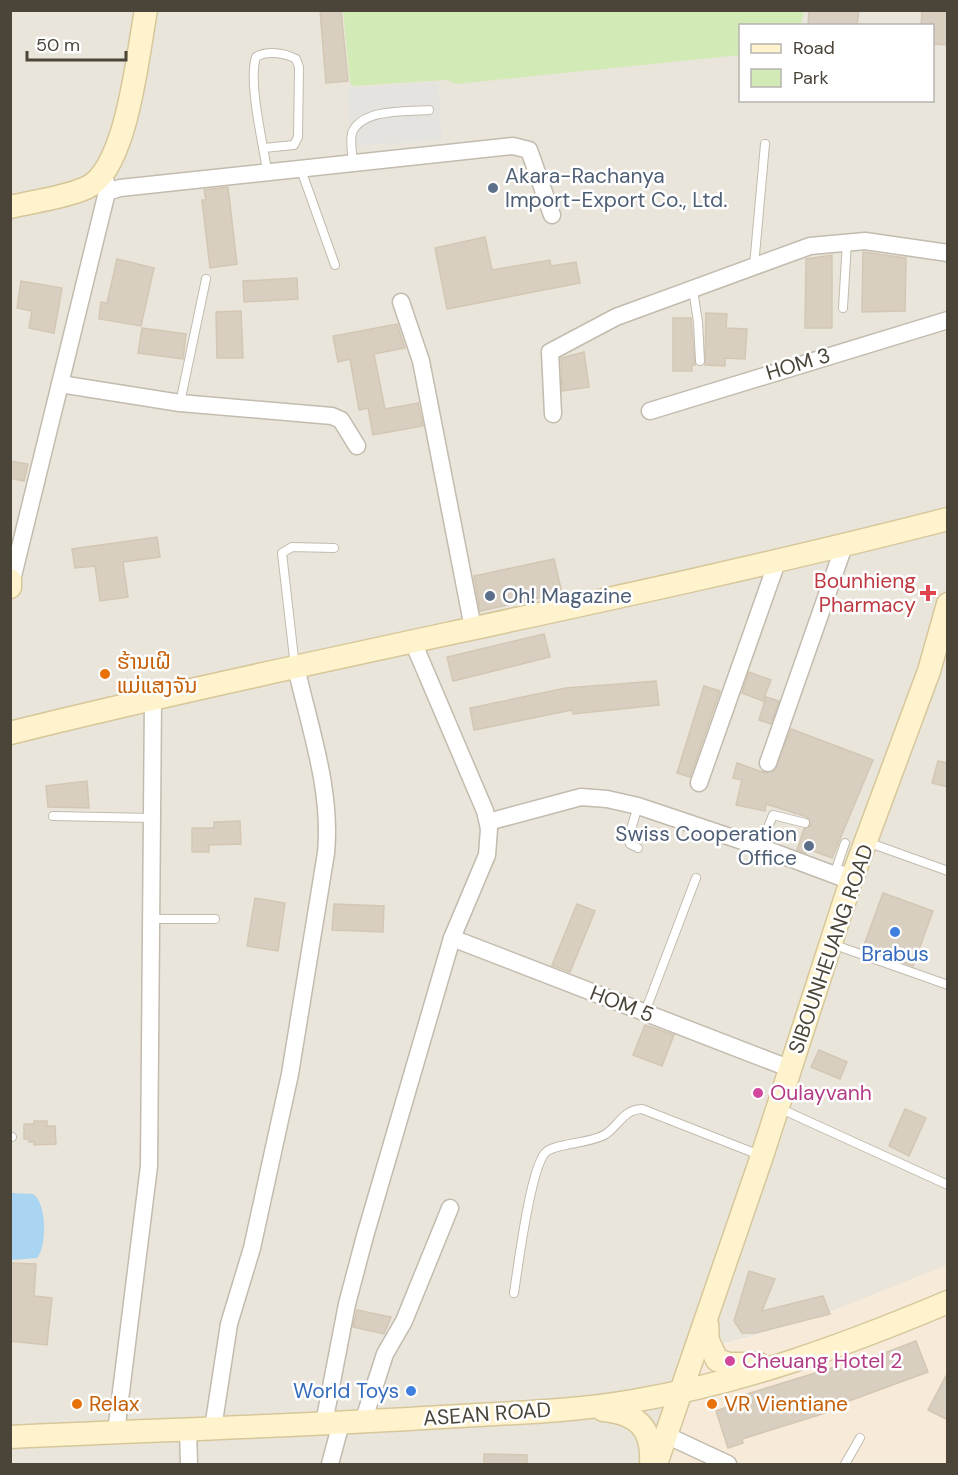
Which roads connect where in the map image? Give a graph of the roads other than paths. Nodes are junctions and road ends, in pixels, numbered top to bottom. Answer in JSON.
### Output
{"nodes":[{"id":1,"x":146,"y":10,"type":"edge"},
{"id":2,"x":429,"y":110,"type":"dead end"},
{"id":3,"x":765,"y":144,"type":"dead end"},
{"id":4,"x":264,"y":148,"type":"junction"},
{"id":5,"x":353,"y":161,"type":"junction"},
{"id":6,"x":300,"y":167,"type":"junction"},
{"id":7,"x":267,"y":171,"type":"junction"},
{"id":8,"x":106,"y":182,"type":"junction"},
{"id":9,"x":10,"y":207,"type":"edge"},
{"id":10,"x":552,"y":215,"type":"dead end"},
{"id":11,"x":847,"y":242,"type":"junction"},
{"id":12,"x":948,"y":253,"type":"edge"},
{"id":13,"x":335,"y":265,"type":"dead end"},
{"id":14,"x":754,"y":266,"type":"junction"},
{"id":15,"x":206,"y":279,"type":"dead end"},
{"id":16,"x":693,"y":290,"type":"junction"},
{"id":17,"x":401,"y":302,"type":"dead end"},
{"id":18,"x":843,"y":308,"type":"dead end"},
{"id":19,"x":948,"y":320,"type":"edge"},
{"id":20,"x":700,"y":361,"type":"dead end"},
{"id":21,"x":60,"y":384,"type":"junction"},
{"id":22,"x":180,"y":403,"type":"junction"},
{"id":23,"x":650,"y":411,"type":"dead end"},
{"id":24,"x":553,"y":414,"type":"dead end"},
{"id":25,"x":357,"y":446,"type":"dead end"},
{"id":26,"x":948,"y":519,"type":"edge"},
{"id":27,"x":844,"y":546,"type":"junction"},
{"id":28,"x":334,"y":548,"type":"dead end"},
{"id":29,"x":777,"y":562,"type":"junction"},
{"id":30,"x":11,"y":582,"type":"edge"},
{"id":31,"x":948,"y":604,"type":"edge"},
{"id":32,"x":473,"y":628,"type":"junction"},
{"id":33,"x":412,"y":642,"type":"junction"},
{"id":34,"x":296,"y":667,"type":"junction"},
{"id":35,"x":153,"y":698,"type":"junction"},
{"id":36,"x":10,"y":733,"type":"edge"},
{"id":37,"x":768,"y":763,"type":"dead end"},
{"id":38,"x":699,"y":783,"type":"dead end"},
{"id":39,"x":638,"y":806,"type":"junction"},
{"id":40,"x":53,"y":816,"type":"dead end"},
{"id":41,"x":152,"y":818,"type":"junction"},
{"id":42,"x":488,"y":822,"type":"junction"},
{"id":43,"x":805,"y":823,"type":"dead end"},
{"id":44,"x":856,"y":842,"type":"junction"},
{"id":45,"x":760,"y":847,"type":"junction"},
{"id":46,"x":638,"y":848,"type":"dead end"},
{"id":47,"x":948,"y":871,"type":"edge"},
{"id":48,"x":696,"y":878,"type":"dead end"},
{"id":49,"x":853,"y":878,"type":"junction"},
{"id":50,"x":151,"y":919,"type":"junction"},
{"id":51,"x":215,"y":919,"type":"dead end"},
{"id":52,"x":452,"y":938,"type":"junction"},
{"id":53,"x":831,"y":943,"type":"junction"},
{"id":54,"x":948,"y":985,"type":"edge"},
{"id":55,"x":645,"y":1012,"type":"junction"},
{"id":56,"x":790,"y":1069,"type":"junction"},
{"id":57,"x":778,"y":1108,"type":"junction"},
{"id":58,"x":762,"y":1156,"type":"junction"},
{"id":59,"x":948,"y":1185,"type":"edge"},
{"id":60,"x":450,"y":1208,"type":"dead end"},
{"id":61,"x":514,"y":1293,"type":"dead end"},
{"id":62,"x":948,"y":1302,"type":"edge"},
{"id":63,"x":707,"y":1317,"type":"junction"},
{"id":64,"x":792,"y":1364,"type":"junction"},
{"id":65,"x":682,"y":1391,"type":"junction"},
{"id":66,"x":578,"y":1408,"type":"junction"},
{"id":67,"x":342,"y":1423,"type":"junction"},
{"id":68,"x":213,"y":1428,"type":"junction"},
{"id":69,"x":188,"y":1429,"type":"junction"},
{"id":70,"x":116,"y":1432,"type":"junction"},
{"id":71,"x":666,"y":1435,"type":"junction"},
{"id":72,"x":10,"y":1437,"type":"edge"},
{"id":73,"x":860,"y":1438,"type":"dead end"},
{"id":74,"x":189,"y":1464,"type":"edge"},
{"id":75,"x":330,"y":1464,"type":"edge"},
{"id":76,"x":651,"y":1464,"type":"edge"},
{"id":77,"x":656,"y":1464,"type":"edge"},
{"id":78,"x":728,"y":1464,"type":"edge"},
{"id":79,"x":845,"y":1464,"type":"edge"}],
"edges":[{"from":1,"to":8,"type":"street"},
{"from":2,"to":5,"type":"lane"},
{"from":3,"to":14,"type":"lane"},
{"from":4,"to":4,"type":"lane"},
{"from":4,"to":7,"type":"lane"},
{"from":5,"to":6,"type":"street"},
{"from":5,"to":10,"type":"street"},
{"from":6,"to":7,"type":"street"},
{"from":6,"to":13,"type":"lane"},
{"from":7,"to":8,"type":"street"},
{"from":8,"to":9,"type":"street"},
{"from":8,"to":21,"type":"street"},
{"from":11,"to":12,"type":"street"},
{"from":11,"to":14,"type":"street"},
{"from":11,"to":18,"type":"lane"},
{"from":14,"to":16,"type":"street"},
{"from":15,"to":22,"type":"lane"},
{"from":16,"to":20,"type":"lane"},
{"from":16,"to":24,"type":"street"},
{"from":17,"to":32,"type":"street"},
{"from":19,"to":23,"type":"street","name":"HOM 3"},
{"from":21,"to":22,"type":"street"},
{"from":21,"to":30,"type":"street"},
{"from":22,"to":25,"type":"street"},
{"from":26,"to":27,"type":"street"},
{"from":27,"to":29,"type":"street"},
{"from":27,"to":37,"type":"street"},
{"from":28,"to":34,"type":"lane"},
{"from":29,"to":32,"type":"street"},
{"from":29,"to":38,"type":"street"},
{"from":31,"to":44,"type":"street","name":"SIBOUNHEUANG ROAD"},
{"from":32,"to":33,"type":"street"},
{"from":33,"to":34,"type":"street"},
{"from":33,"to":42,"type":"street"},
{"from":34,"to":35,"type":"street"},
{"from":34,"to":68,"type":"street"},
{"from":35,"to":36,"type":"street"},
{"from":35,"to":41,"type":"street"},
{"from":39,"to":42,"type":"street"},
{"from":39,"to":45,"type":"street"},
{"from":39,"to":46,"type":"lane"},
{"from":40,"to":41,"type":"lane"},
{"from":41,"to":50,"type":"street"},
{"from":42,"to":52,"type":"street"},
{"from":43,"to":45,"type":"lane"},
{"from":44,"to":47,"type":"lane"},
{"from":44,"to":49,"type":"street","name":"SIBOUNHEUANG ROAD"},
{"from":45,"to":49,"type":"street"},
{"from":48,"to":55,"type":"lane"},
{"from":49,"to":53,"type":"street","name":"SIBOUNHEUANG ROAD"},
{"from":50,"to":51,"type":"lane"},
{"from":50,"to":70,"type":"street"},
{"from":52,"to":55,"type":"street","name":"HOM 5"},
{"from":52,"to":67,"type":"street"},
{"from":53,"to":54,"type":"lane"},
{"from":53,"to":56,"type":"street","name":"SIBOUNHEUANG ROAD"},
{"from":55,"to":56,"type":"street","name":"HOM 5"},
{"from":56,"to":57,"type":"street","name":"SIBOUNHEUANG ROAD"},
{"from":57,"to":58,"type":"street","name":"SIBOUNHEUANG ROAD"},
{"from":57,"to":59,"type":"lane"},
{"from":58,"to":61,"type":"lane"},
{"from":58,"to":63,"type":"street","name":"SIBOUNHEUANG ROAD"},
{"from":60,"to":67,"type":"street"},
{"from":62,"to":64,"type":"street","name":"ASEAN ROAD"},
{"from":63,"to":64,"type":"street"},
{"from":63,"to":65,"type":"street","name":"SIBOUNHEUANG ROAD"},
{"from":64,"to":65,"type":"street","name":"ASEAN ROAD"},
{"from":65,"to":66,"type":"street","name":"ASEAN ROAD"},
{"from":65,"to":71,"type":"street","name":"SIBOUNHEUANG ROAD"},
{"from":66,"to":67,"type":"street","name":"ASEAN ROAD"},
{"from":66,"to":76,"type":"street"},
{"from":67,"to":68,"type":"street","name":"ASEAN ROAD"},
{"from":67,"to":75,"type":"street"},
{"from":68,"to":69,"type":"street","name":"ASEAN ROAD"},
{"from":69,"to":70,"type":"street","name":"ASEAN ROAD"},
{"from":69,"to":74,"type":"street"},
{"from":70,"to":72,"type":"street","name":"ASEAN ROAD"},
{"from":71,"to":77,"type":"street","name":"SIBOUNHEUANG ROAD"},
{"from":71,"to":78,"type":"street"},
{"from":73,"to":79,"type":"lane"}]}
